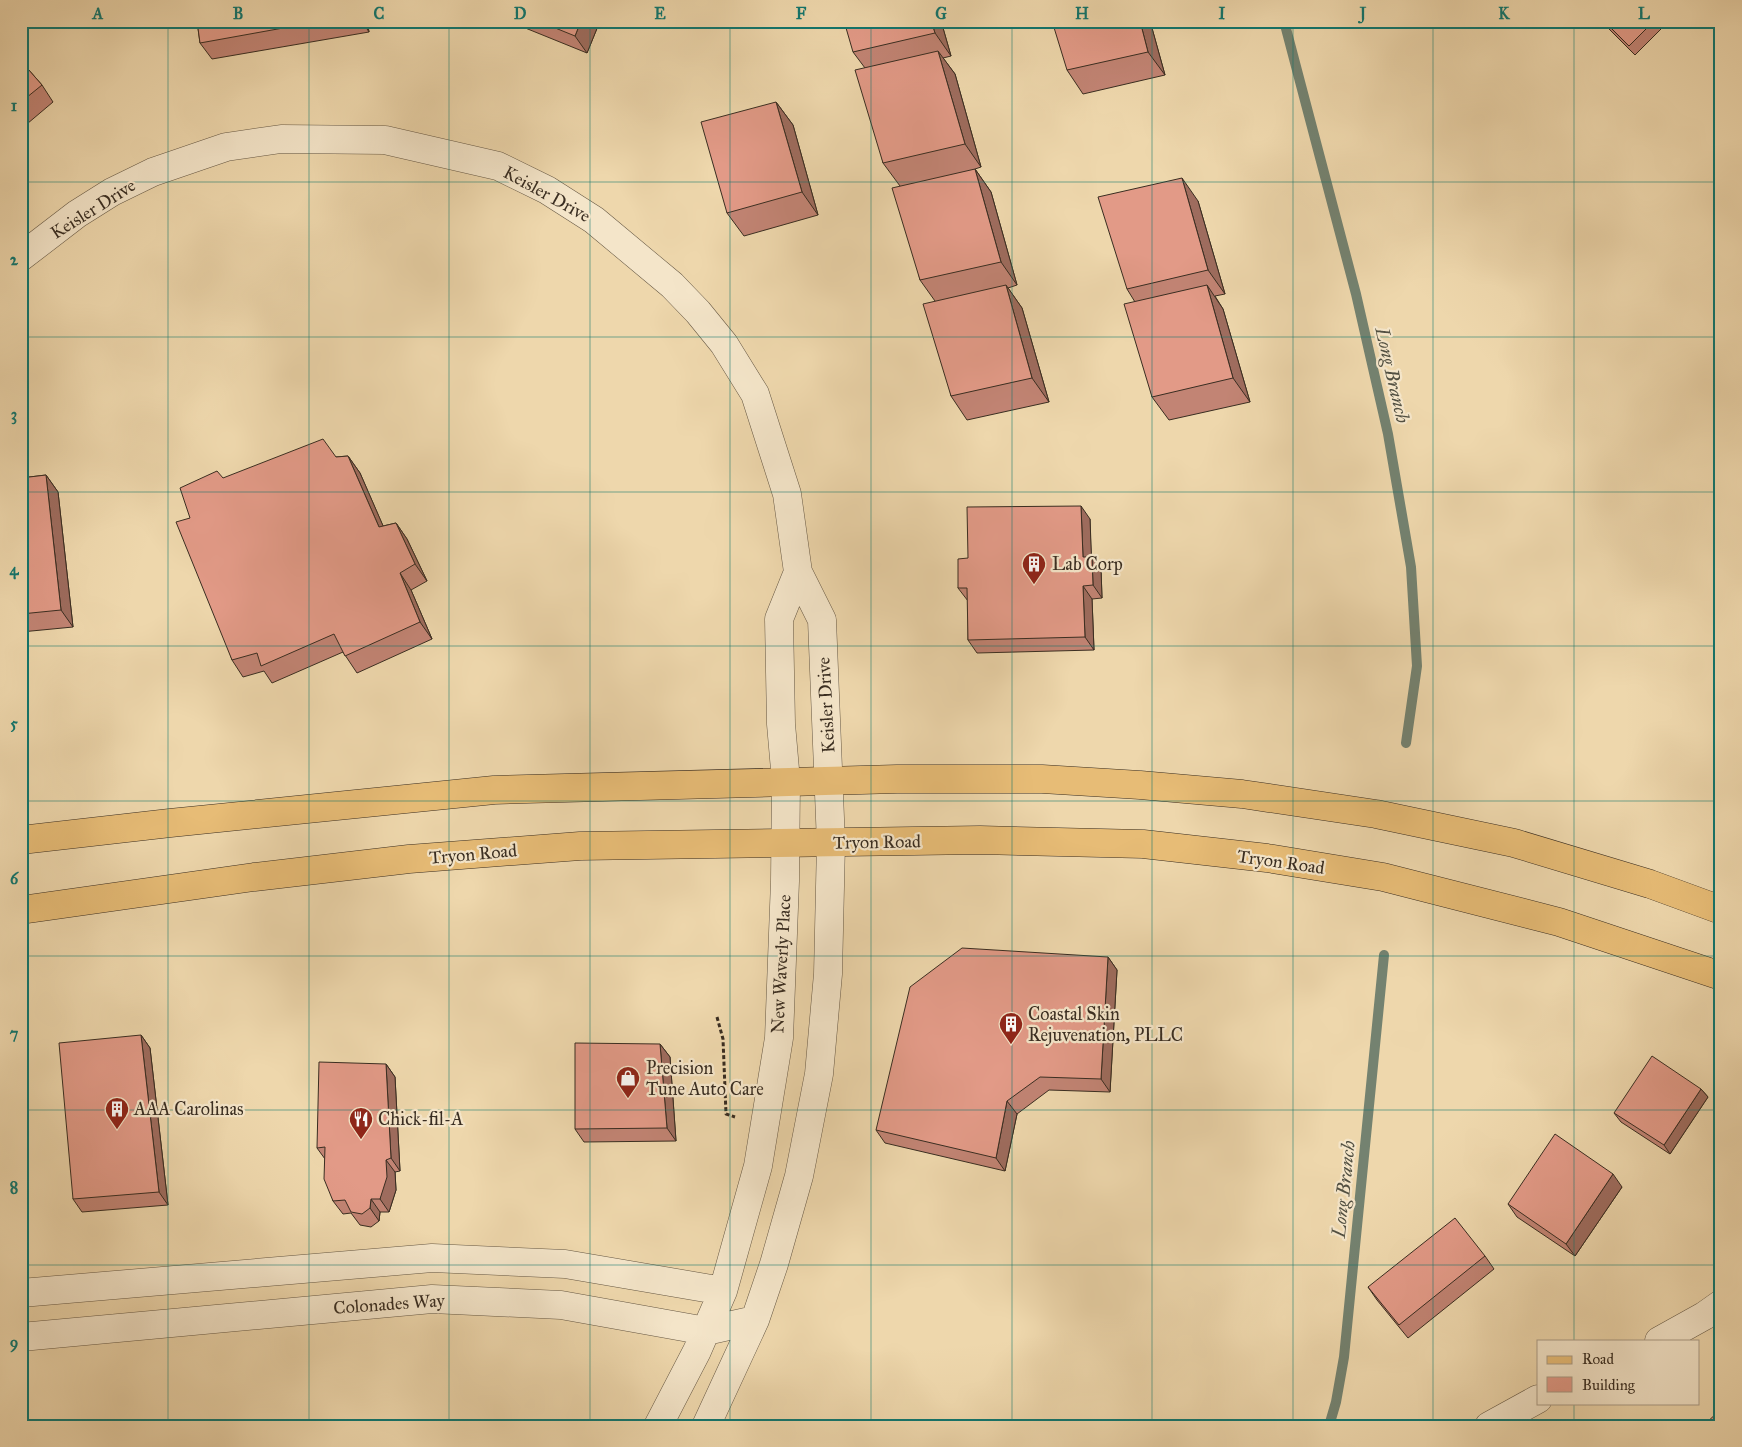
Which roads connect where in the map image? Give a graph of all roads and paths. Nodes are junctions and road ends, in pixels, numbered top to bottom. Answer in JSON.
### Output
{"nodes":[{"id":1,"x":21,"y":257,"type":"edge"},
{"id":2,"x":798,"y":572,"type":"junction"},
{"id":3,"x":786,"y":781,"type":"junction"},
{"id":4,"x":830,"y":781,"type":"junction"},
{"id":5,"x":21,"y":840,"type":"edge"},
{"id":6,"x":787,"y":843,"type":"junction"},
{"id":7,"x":831,"y":843,"type":"junction"},
{"id":8,"x":21,"y":910,"type":"edge"},
{"id":9,"x":1721,"y":910,"type":"edge"},
{"id":10,"x":1721,"y":976,"type":"edge"},
{"id":11,"x":717,"y":1017,"type":"dead end"},
{"id":12,"x":736,"y":1117,"type":"dead end"},
{"id":13,"x":723,"y":1291,"type":"junction"},
{"id":14,"x":21,"y":1292,"type":"edge"},
{"id":15,"x":1721,"y":1304,"type":"edge"},
{"id":16,"x":755,"y":1320,"type":"junction"},
{"id":17,"x":706,"y":1331,"type":"junction"},
{"id":18,"x":21,"y":1336,"type":"edge"},
{"id":19,"x":1660,"y":1340,"type":"edge"},
{"id":20,"x":1537,"y":1400,"type":"edge"},
{"id":21,"x":658,"y":1426,"type":"edge"},
{"id":22,"x":706,"y":1426,"type":"edge"},
{"id":23,"x":1489,"y":1426,"type":"edge"}],
"edges":[{"from":1,"to":2,"type":"street","name":"Keisler Drive"},
{"from":2,"to":3,"type":"street"},
{"from":2,"to":4,"type":"street","name":"Keisler Drive"},
{"from":3,"to":4,"type":"main road"},
{"from":3,"to":5,"type":"main road"},
{"from":3,"to":6,"type":"street","name":"New Waverly Place"},
{"from":4,"to":7,"type":"street","name":"Keisler Drive"},
{"from":4,"to":9,"type":"main road"},
{"from":6,"to":7,"type":"main road","name":"Tryon Road"},
{"from":6,"to":8,"type":"main road","name":"Tryon Road"},
{"from":6,"to":13,"type":"street","name":"New Waverly Place"},
{"from":7,"to":10,"type":"main road","name":"Tryon Road"},
{"from":7,"to":16,"type":"street"},
{"from":11,"to":12,"type":"path"},
{"from":13,"to":14,"type":"street"},
{"from":13,"to":16,"type":"street"},
{"from":13,"to":17,"type":"street","name":"New Waverly Place"},
{"from":15,"to":19,"type":"street"},
{"from":16,"to":17,"type":"street","name":"Colonades Way"},
{"from":16,"to":22,"type":"street"},
{"from":17,"to":18,"type":"street","name":"Colonades Way"},
{"from":17,"to":21,"type":"street","name":"New Waverly Place"},
{"from":20,"to":23,"type":"street"}]}
